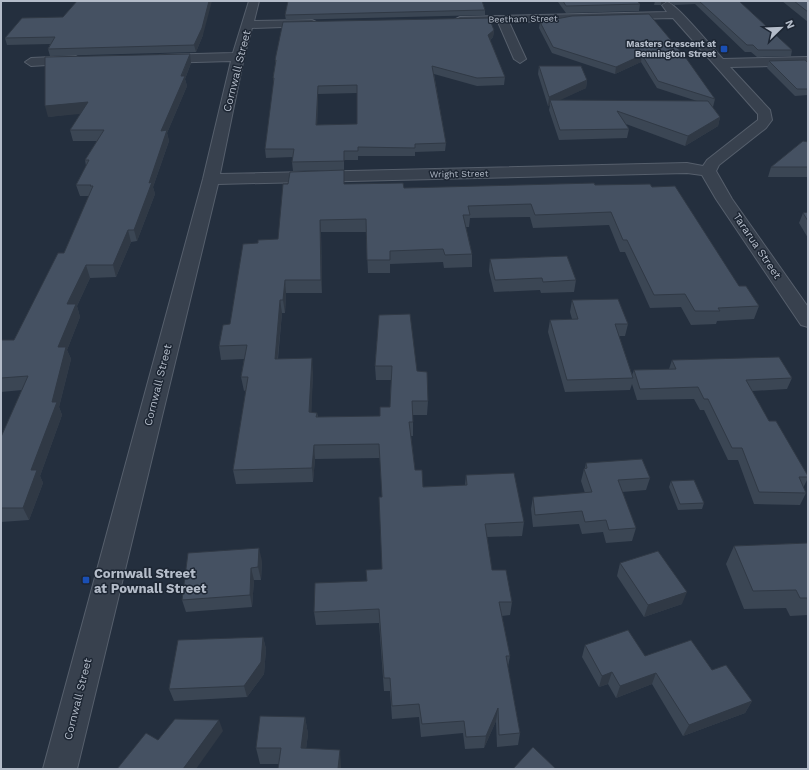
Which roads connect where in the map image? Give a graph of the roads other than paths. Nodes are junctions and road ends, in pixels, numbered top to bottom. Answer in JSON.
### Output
{"nodes":[{"id":1,"x":254,"y":1,"type":"edge"},
{"id":2,"x":664,"y":1,"type":"edge"},
{"id":3,"x":677,"y":15,"type":"junction"},
{"id":4,"x":502,"y":19,"type":"junction"},
{"id":5,"x":446,"y":20,"type":"edge"},
{"id":6,"x":327,"y":23,"type":"edge"},
{"id":7,"x":249,"y":25,"type":"junction"},
{"id":8,"x":238,"y":57,"type":"junction"},
{"id":9,"x":146,"y":59,"type":"edge"},
{"id":10,"x":520,"y":59,"type":"dead end"},
{"id":11,"x":85,"y":60,"type":"edge"},
{"id":12,"x":808,"y":61,"type":"edge"},
{"id":13,"x":31,"y":62,"type":"dead end"},
{"id":14,"x":720,"y":63,"type":"junction"},
{"id":15,"x":708,"y":171,"type":"junction"},
{"id":16,"x":211,"y":179,"type":"junction"},
{"id":17,"x":808,"y":321,"type":"edge"},
{"id":18,"x":60,"y":769,"type":"edge"}],
"edges":[{"from":1,"to":7,"type":"street","name":"Cornwall Street"},
{"from":2,"to":3,"type":"street"},
{"from":3,"to":4,"type":"street","name":"Beetham Street"},
{"from":3,"to":14,"type":"street"},
{"from":4,"to":5,"type":"street","name":"Beetham Street"},
{"from":4,"to":10,"type":"street"},
{"from":6,"to":7,"type":"street"},
{"from":7,"to":8,"type":"street","name":"Cornwall Street"},
{"from":8,"to":9,"type":"street"},
{"from":8,"to":16,"type":"street","name":"Cornwall Street"},
{"from":11,"to":13,"type":"street"},
{"from":12,"to":14,"type":"street"},
{"from":14,"to":15,"type":"street"},
{"from":15,"to":16,"type":"street","name":"Wright Street"},
{"from":15,"to":17,"type":"street","name":"Tararua Street"},
{"from":16,"to":18,"type":"street","name":"Cornwall Street"}]}
